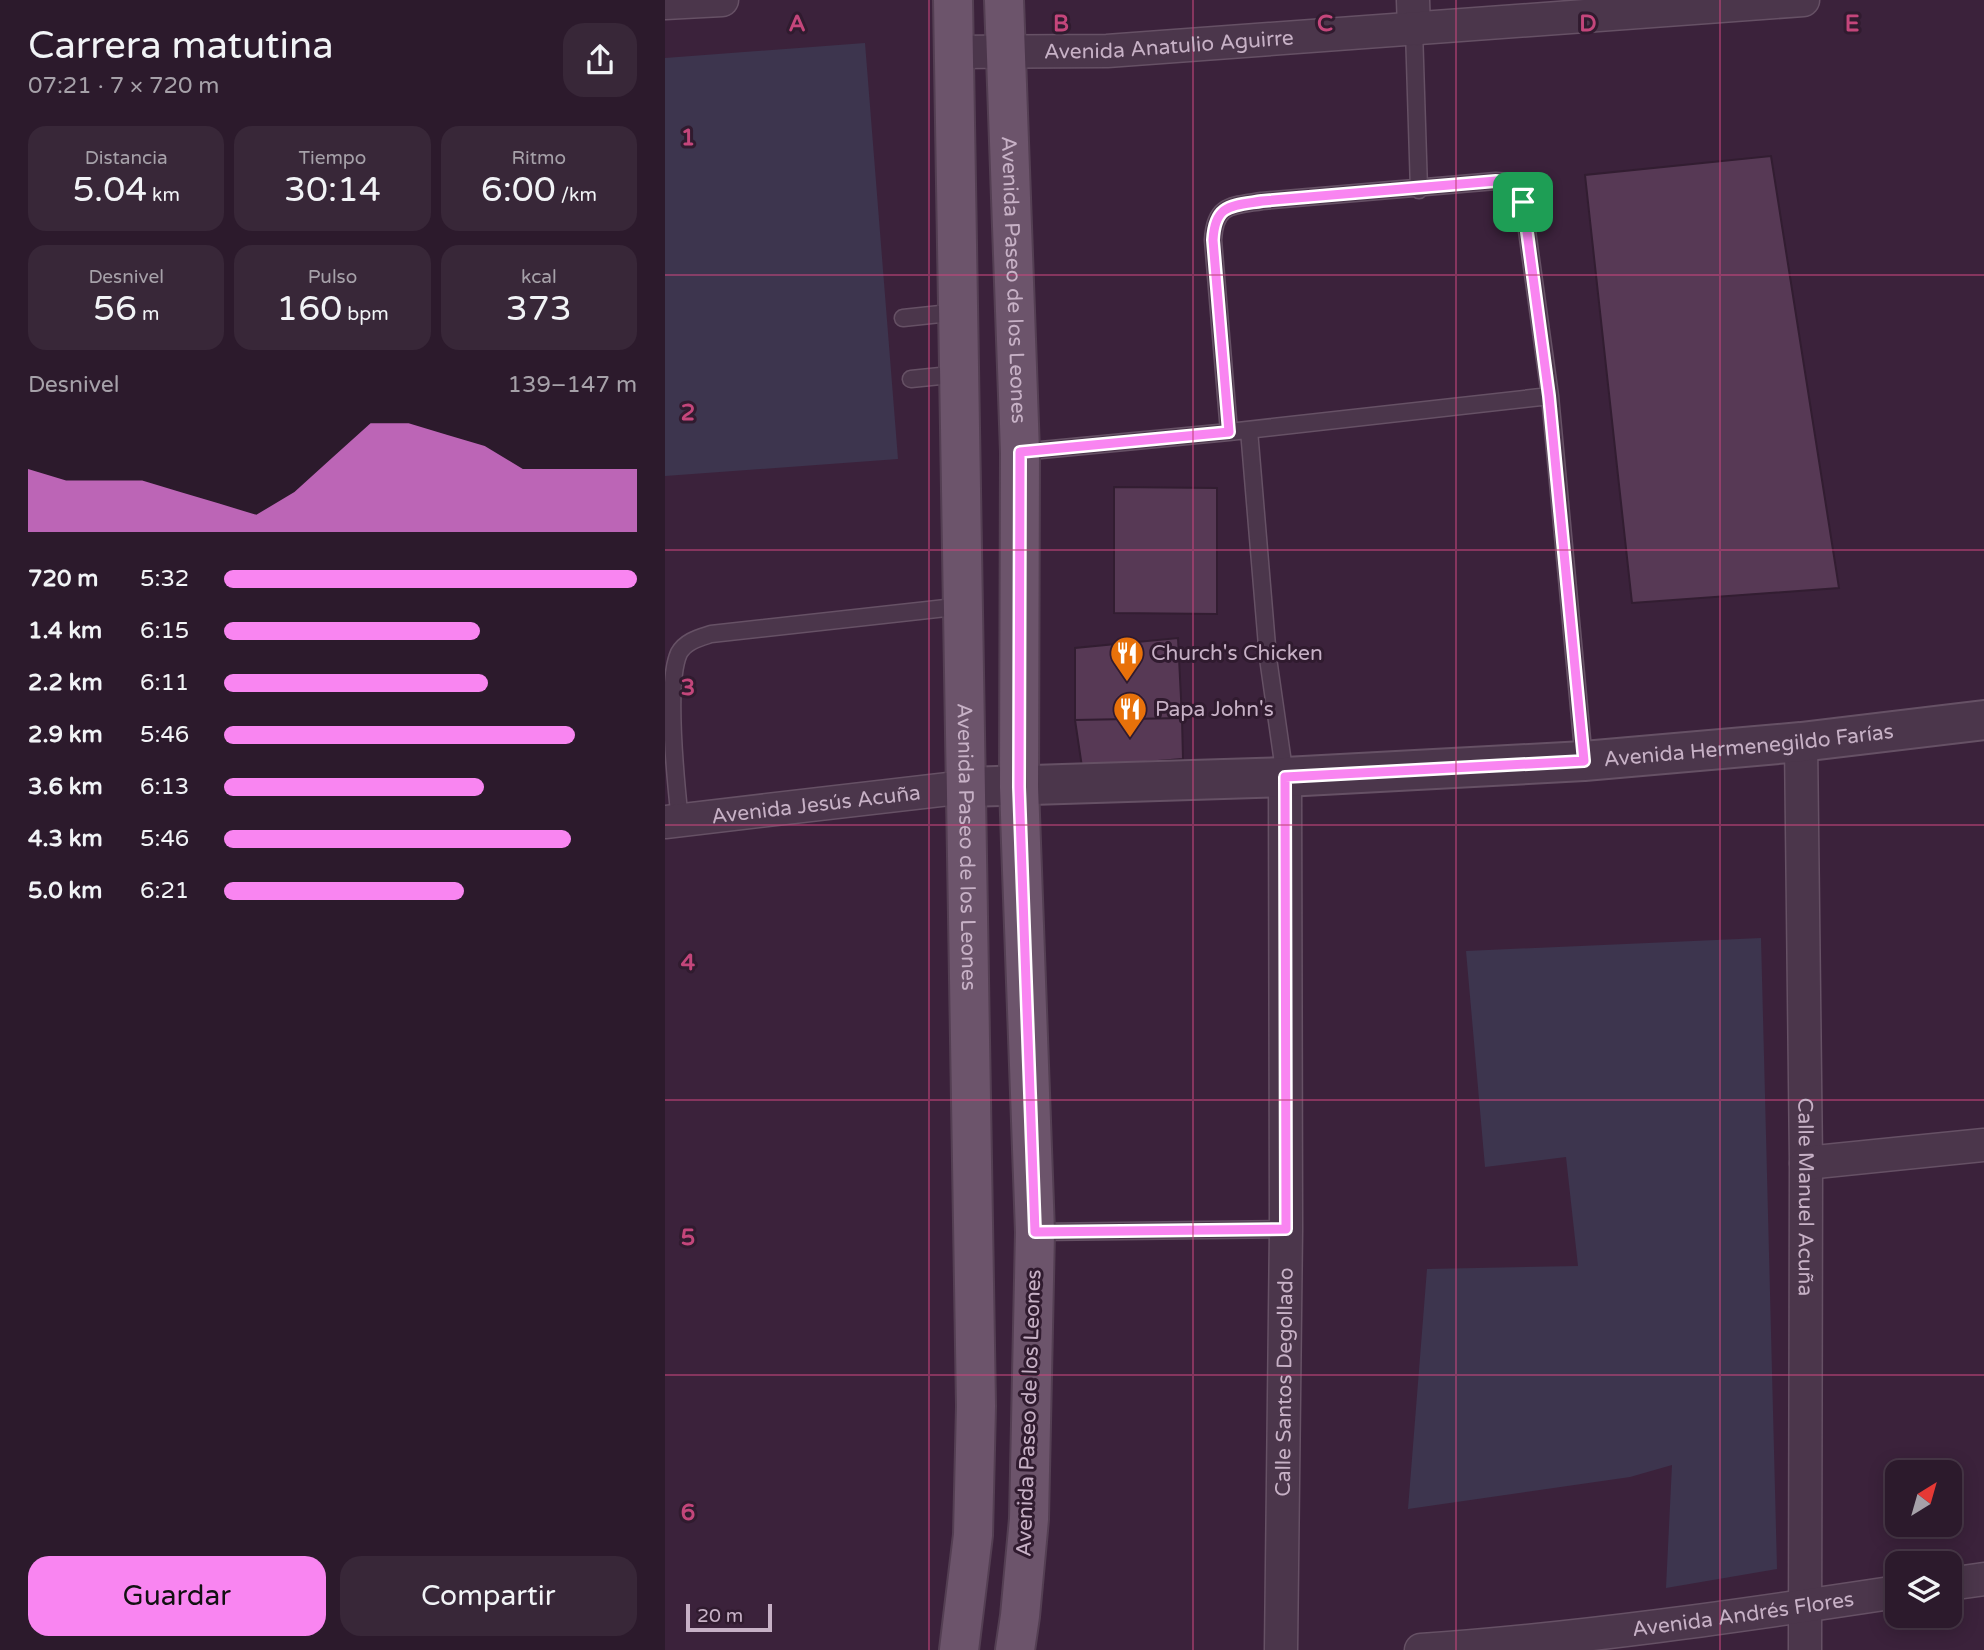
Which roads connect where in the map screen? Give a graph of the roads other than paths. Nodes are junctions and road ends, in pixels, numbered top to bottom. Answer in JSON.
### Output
{"nodes":[{"id":1,"x":722,"y":0,"type":"edge"},
{"id":2,"x":953,"y":0,"type":"edge"},
{"id":3,"x":1004,"y":0,"type":"edge"},
{"id":4,"x":1804,"y":0,"type":"edge"},
{"id":5,"x":1771,"y":1,"type":"edge"},
{"id":6,"x":665,"y":3,"type":"edge"},
{"id":7,"x":1414,"y":15,"type":"edge"},
{"id":8,"x":954,"y":52,"type":"junction"},
{"id":9,"x":1006,"y":53,"type":"junction"},
{"id":10,"x":1419,"y":190,"type":"junction"},
{"id":11,"x":959,"y":312,"type":"junction"},
{"id":12,"x":903,"y":318,"type":"dead end"},
{"id":13,"x":960,"y":374,"type":"junction"},
{"id":14,"x":911,"y":379,"type":"dead end"},
{"id":15,"x":1549,"y":396,"type":"junction"},
{"id":16,"x":1248,"y":430,"type":"junction"},
{"id":17,"x":1229,"y":432,"type":"junction"},
{"id":18,"x":1020,"y":452,"type":"junction"},
{"id":19,"x":964,"y":606,"type":"junction"},
{"id":20,"x":1984,"y":720,"type":"edge"},
{"id":21,"x":1801,"y":742,"type":"junction"},
{"id":22,"x":669,"y":753,"type":"edge"},
{"id":23,"x":1584,"y":761,"type":"junction"},
{"id":24,"x":1285,"y":777,"type":"junction"},
{"id":25,"x":966,"y":787,"type":"junction"},
{"id":26,"x":1019,"y":787,"type":"junction"},
{"id":27,"x":672,"y":821,"type":"edge"},
{"id":28,"x":1984,"y":1145,"type":"edge"},
{"id":29,"x":1806,"y":1163,"type":"junction"},
{"id":30,"x":1286,"y":1229,"type":"junction"},
{"id":31,"x":1035,"y":1232,"type":"junction"},
{"id":32,"x":1984,"y":1579,"type":"edge"},
{"id":33,"x":1962,"y":1582,"type":"edge"},
{"id":34,"x":1885,"y":1594,"type":"edge"},
{"id":35,"x":1805,"y":1606,"type":"junction"},
{"id":36,"x":1570,"y":1643,"type":"edge"},
{"id":37,"x":959,"y":1650,"type":"edge"},
{"id":38,"x":1015,"y":1650,"type":"edge"},
{"id":39,"x":1282,"y":1650,"type":"edge"},
{"id":40,"x":1421,"y":1650,"type":"edge"},
{"id":41,"x":1805,"y":1650,"type":"edge"}],
"edges":[{"from":1,"to":6,"type":"street"},
{"from":2,"to":8,"type":"main road","name":"Avenida Paseo de los Leones"},
{"from":3,"to":9,"type":"main road","name":"Avenida Paseo de los Leones"},
{"from":4,"to":5,"type":"street","name":"Avenida Anatulio Aguirre"},
{"from":5,"to":7,"type":"street","name":"Avenida Anatulio Aguirre"},
{"from":7,"to":9,"type":"street","name":"Avenida Anatulio Aguirre"},
{"from":7,"to":10,"type":"lane"},
{"from":8,"to":9,"type":"street","name":"Avenida Anatulio Aguirre"},
{"from":8,"to":11,"type":"main road","name":"Avenida Paseo de los Leones"},
{"from":9,"to":18,"type":"main road","name":"Avenida Paseo de los Leones"},
{"from":10,"to":15,"type":"lane"},
{"from":10,"to":17,"type":"lane"},
{"from":11,"to":12,"type":"lane"},
{"from":11,"to":13,"type":"main road","name":"Avenida Paseo de los Leones"},
{"from":13,"to":14,"type":"lane"},
{"from":13,"to":19,"type":"main road","name":"Avenida Paseo de los Leones"},
{"from":15,"to":16,"type":"lane"},
{"from":15,"to":23,"type":"lane"},
{"from":16,"to":17,"type":"lane"},
{"from":16,"to":24,"type":"lane"},
{"from":17,"to":18,"type":"lane"},
{"from":18,"to":26,"type":"main road","name":"Avenida Paseo de los Leones"},
{"from":19,"to":22,"type":"lane"},
{"from":19,"to":25,"type":"main road","name":"Avenida Paseo de los Leones"},
{"from":20,"to":21,"type":"street","name":"Avenida Hermenegildo Farías"},
{"from":21,"to":23,"type":"street","name":"Avenida Hermenegildo Farías"},
{"from":21,"to":29,"type":"street","name":"Calle Manuel Acuña"},
{"from":22,"to":27,"type":"lane"},
{"from":23,"to":24,"type":"street","name":"Avenida Hermenegildo Farías"},
{"from":24,"to":26,"type":"street","name":"Avenida Hermenegildo Farías"},
{"from":24,"to":30,"type":"street","name":"Calle Santos Degollado"},
{"from":25,"to":26,"type":"street","name":"Avenida Hermenegildo Farías"},
{"from":25,"to":27,"type":"street","name":"Avenida Jesús Acuña"},
{"from":25,"to":37,"type":"main road","name":"Avenida Paseo de los Leones"},
{"from":26,"to":31,"type":"main road","name":"Avenida Paseo de los Leones"},
{"from":28,"to":29,"type":"street"},
{"from":29,"to":35,"type":"street","name":"Calle Manuel Acuña"},
{"from":30,"to":31,"type":"lane"},
{"from":30,"to":39,"type":"street","name":"Calle Santos Degollado"},
{"from":31,"to":38,"type":"main road","name":"Avenida Paseo de los Leones"},
{"from":32,"to":33,"type":"street"},
{"from":34,"to":35,"type":"street","name":"Avenida Andrés Flores"},
{"from":35,"to":36,"type":"street","name":"Avenida Andrés Flores"},
{"from":35,"to":41,"type":"street","name":"Calle Manuel Acuña"},
{"from":36,"to":40,"type":"street","name":"Avenida Andrés Flores"}]}
